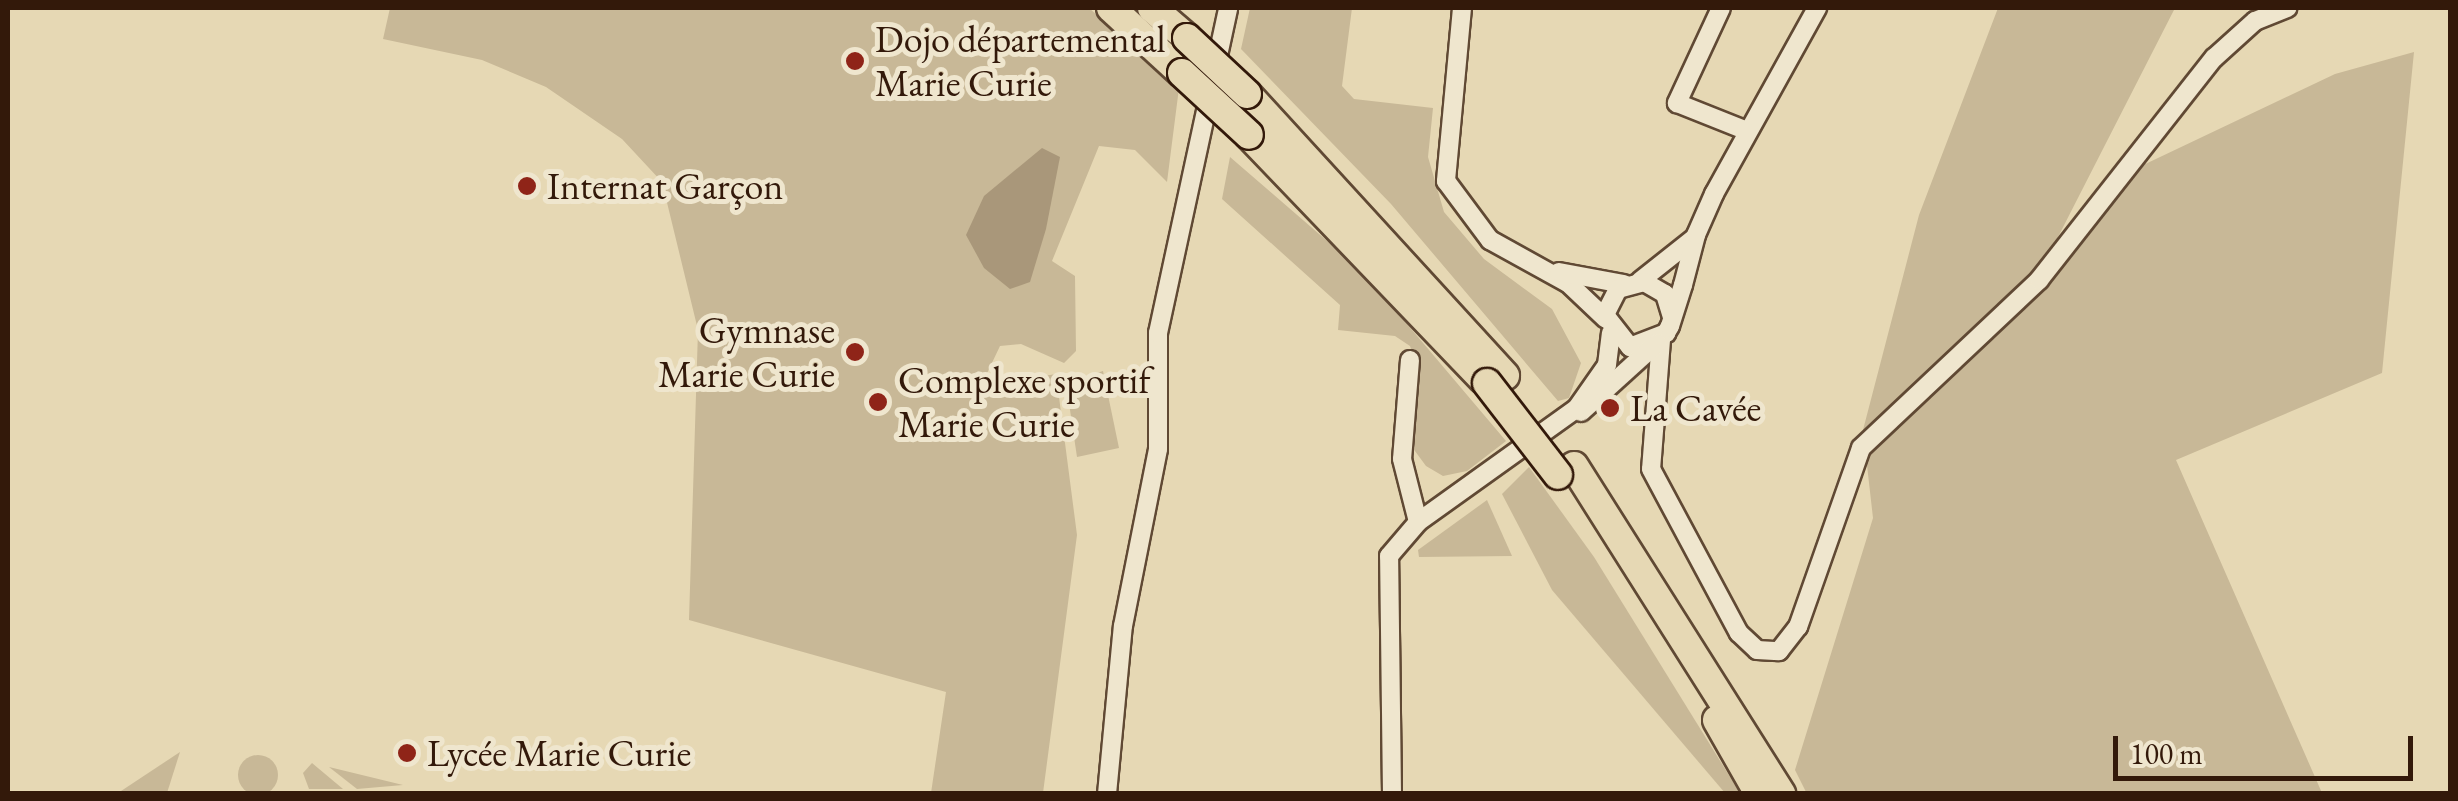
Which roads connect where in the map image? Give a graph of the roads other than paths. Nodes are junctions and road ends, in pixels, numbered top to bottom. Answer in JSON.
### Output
{"nodes":[{"id":1,"x":1110,"y":8,"type":"edge"},
{"id":2,"x":1152,"y":8,"type":"edge"},
{"id":3,"x":1228,"y":8,"type":"edge"},
{"id":4,"x":1462,"y":8,"type":"edge"},
{"id":5,"x":1721,"y":8,"type":"edge"},
{"id":6,"x":1816,"y":8,"type":"edge"},
{"id":7,"x":2288,"y":8,"type":"edge"},
{"id":8,"x":1745,"y":130,"type":"junction"},
{"id":9,"x":1696,"y":235,"type":"junction"},
{"id":10,"x":1544,"y":268,"type":"junction"},
{"id":11,"x":1632,"y":283,"type":"junction"},
{"id":12,"x":1672,"y":317,"type":"junction"},
{"id":13,"x":1608,"y":326,"type":"junction"},
{"id":14,"x":1659,"y":341,"type":"junction"},
{"id":15,"x":1410,"y":360,"type":"dead end"},
{"id":16,"x":1496,"y":379,"type":"junction"},
{"id":17,"x":1562,"y":422,"type":"junction"},
{"id":18,"x":1566,"y":470,"type":"junction"},
{"id":19,"x":1418,"y":522,"type":"junction"},
{"id":20,"x":1107,"y":794,"type":"edge"},
{"id":21,"x":1392,"y":794,"type":"edge"},
{"id":22,"x":1759,"y":794,"type":"edge"},
{"id":23,"x":1781,"y":794,"type":"edge"}],
"edges":[{"from":1,"to":16,"type":"main road","bridge":true},
{"from":2,"to":16,"type":"main road","bridge":true},
{"from":3,"to":20,"type":"street"},
{"from":4,"to":10,"type":"street"},
{"from":5,"to":8,"type":"street"},
{"from":6,"to":8,"type":"street"},
{"from":7,"to":14,"type":"street"},
{"from":8,"to":9,"type":"street"},
{"from":9,"to":11,"type":"street"},
{"from":9,"to":12,"type":"street"},
{"from":10,"to":11,"type":"street"},
{"from":10,"to":13,"type":"street"},
{"from":11,"to":12,"type":"street"},
{"from":11,"to":13,"type":"street"},
{"from":12,"to":14,"type":"street"},
{"from":13,"to":14,"type":"street"},
{"from":13,"to":17,"type":"street"},
{"from":14,"to":17,"type":"street"},
{"from":15,"to":19,"type":"street"},
{"from":16,"to":18,"type":"main road","bridge":true},
{"from":17,"to":19,"type":"street"},
{"from":18,"to":22,"type":"main road"},
{"from":18,"to":23,"type":"main road"},
{"from":19,"to":21,"type":"street"}]}
